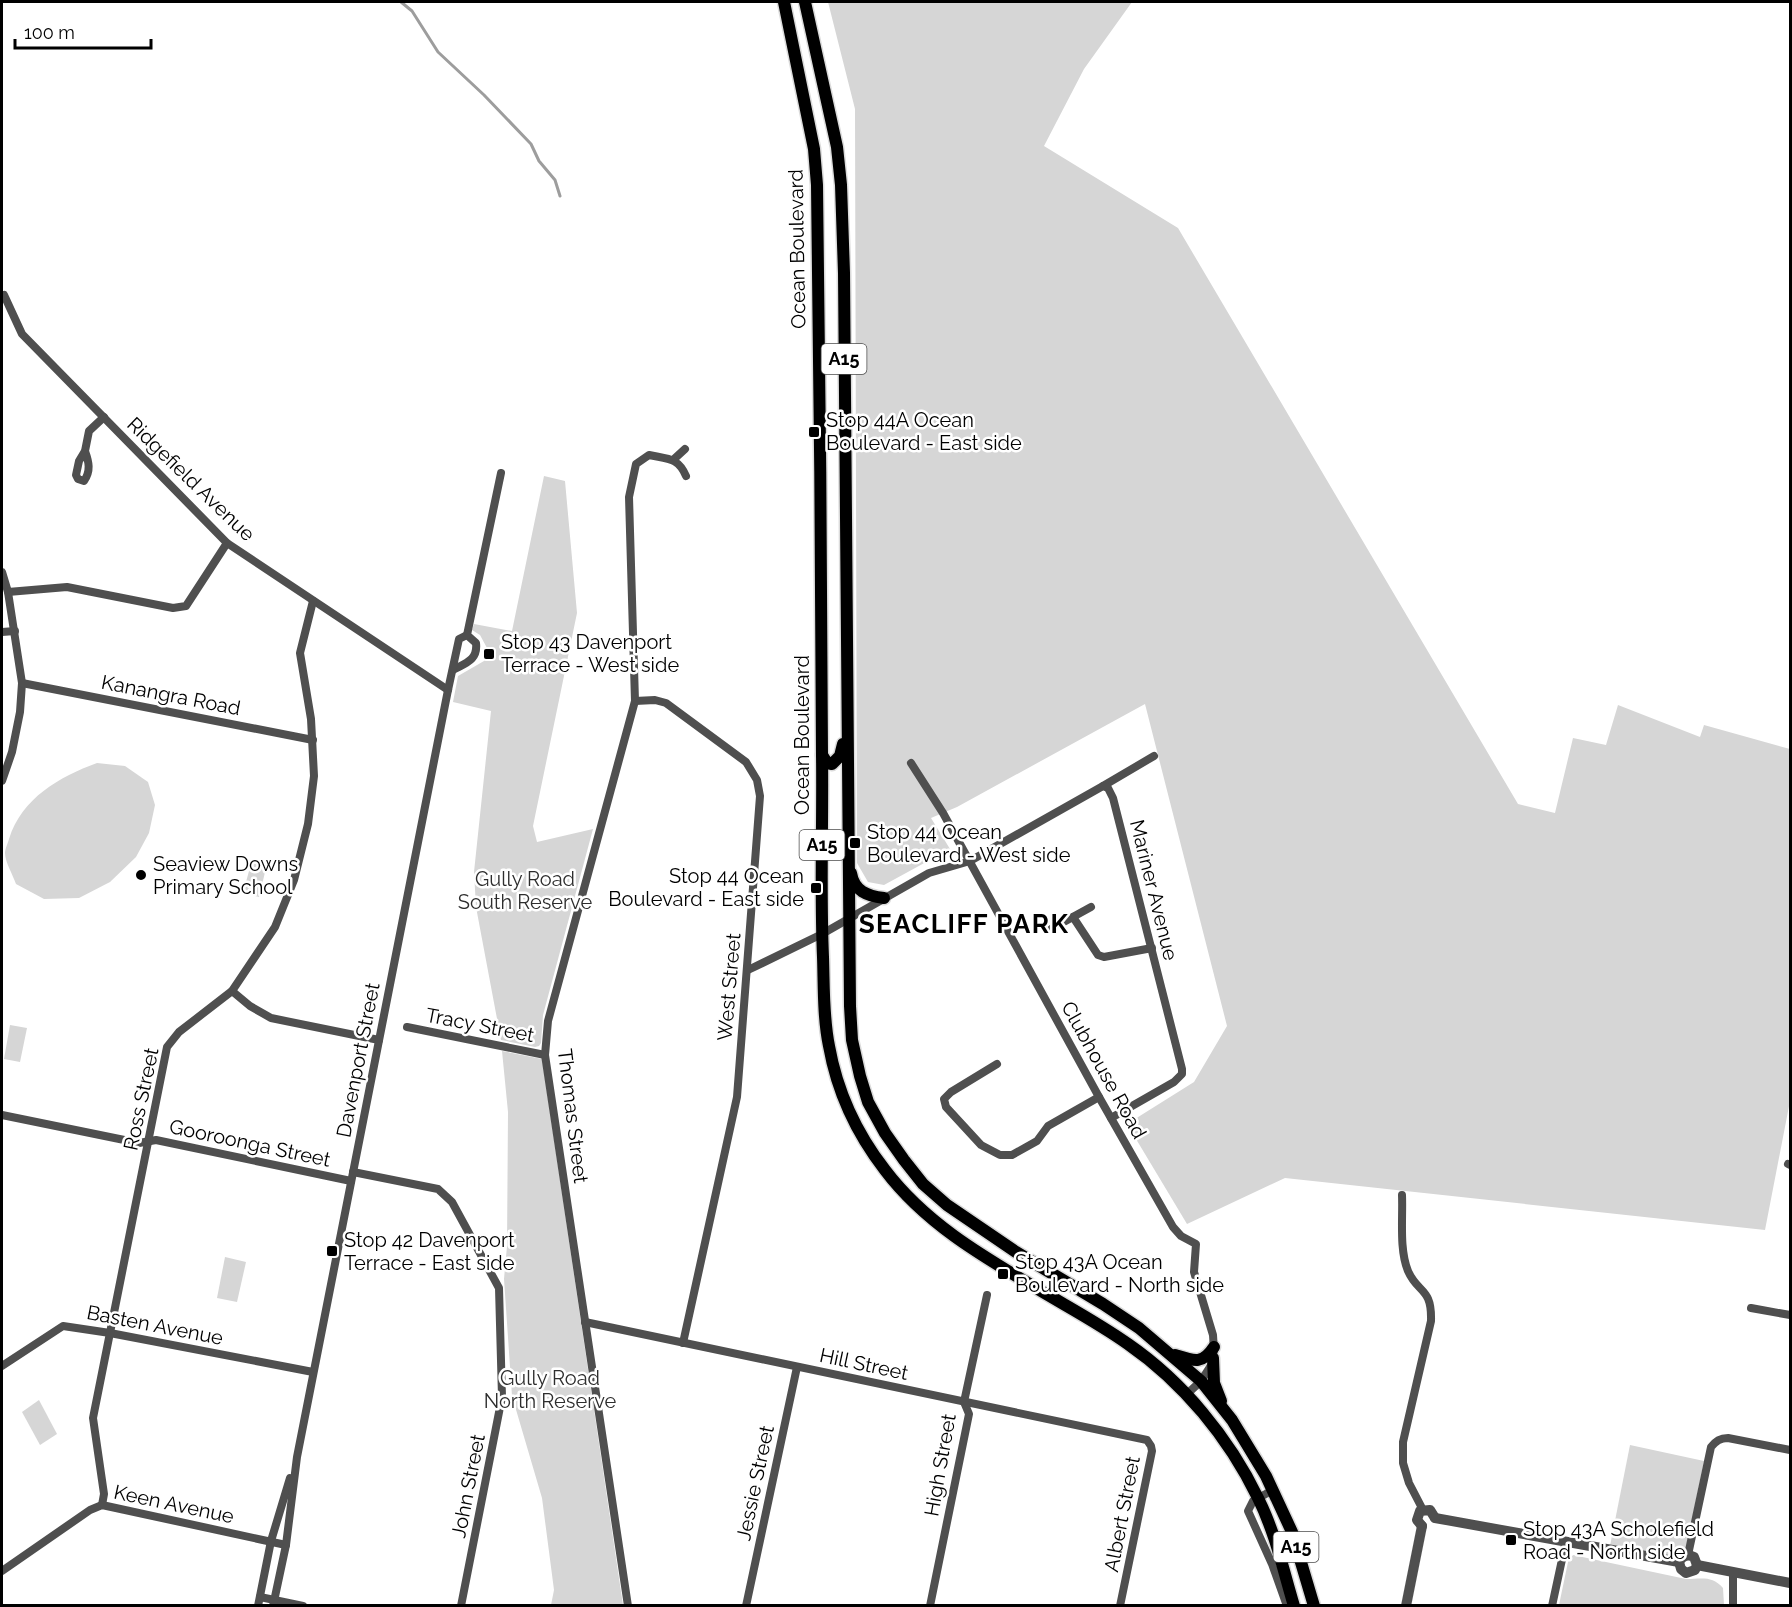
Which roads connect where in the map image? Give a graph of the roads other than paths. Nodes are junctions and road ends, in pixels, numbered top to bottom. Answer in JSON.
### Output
{"nodes":[{"id":1,"x":784,"y":2,"type":"edge"},
{"id":2,"x":806,"y":2,"type":"edge"},
{"id":3,"x":4,"y":295,"type":"dead end"},
{"id":4,"x":104,"y":417,"type":"junction"},
{"id":5,"x":685,"y":449,"type":"dead end"},
{"id":6,"x":85,"y":451,"type":"dead end"},
{"id":7,"x":673,"y":460,"type":"junction"},
{"id":8,"x":501,"y":473,"type":"dead end"},
{"id":9,"x":686,"y":476,"type":"dead end"},
{"id":10,"x":227,"y":543,"type":"junction"},
{"id":11,"x":2,"y":572,"type":"edge"},
{"id":12,"x":8,"y":592,"type":"junction"},
{"id":13,"x":313,"y":601,"type":"junction"},
{"id":14,"x":15,"y":631,"type":"junction"},
{"id":15,"x":2,"y":632,"type":"edge"},
{"id":16,"x":467,"y":635,"type":"junction"},
{"id":17,"x":453,"y":670,"type":"junction"},
{"id":18,"x":22,"y":683,"type":"junction"},
{"id":19,"x":448,"y":690,"type":"junction"},
{"id":20,"x":635,"y":701,"type":"junction"},
{"id":21,"x":847,"y":719,"type":"junction"},
{"id":22,"x":313,"y":740,"type":"junction"},
{"id":23,"x":822,"y":755,"type":"junction"},
{"id":24,"x":1154,"y":756,"type":"dead end"},
{"id":25,"x":911,"y":763,"type":"dead end"},
{"id":26,"x":2,"y":781,"type":"edge"},
{"id":27,"x":1103,"y":786,"type":"junction"},
{"id":28,"x":848,"y":845,"type":"junction"},
{"id":29,"x":970,"y":861,"type":"junction"},
{"id":30,"x":884,"y":898,"type":"junction"},
{"id":31,"x":1092,"y":907,"type":"dead end"},
{"id":32,"x":1073,"y":917,"type":"junction"},
{"id":33,"x":848,"y":918,"type":"junction"},
{"id":34,"x":1051,"y":929,"type":"dead end"},
{"id":35,"x":822,"y":934,"type":"junction"},
{"id":36,"x":1152,"y":948,"type":"junction"},
{"id":37,"x":748,"y":970,"type":"junction"},
{"id":38,"x":232,"y":991,"type":"junction"},
{"id":39,"x":407,"y":1027,"type":"dead end"},
{"id":40,"x":379,"y":1040,"type":"junction"},
{"id":41,"x":545,"y":1055,"type":"junction"},
{"id":42,"x":998,"y":1064,"type":"dead end"},
{"id":43,"x":1099,"y":1097,"type":"junction"},
{"id":44,"x":2,"y":1115,"type":"edge"},
{"id":45,"x":1111,"y":1118,"type":"junction"},
{"id":46,"x":149,"y":1141,"type":"junction"},
{"id":47,"x":352,"y":1177,"type":"junction"},
{"id":48,"x":1402,"y":1195,"type":"dead end"},
{"id":49,"x":987,"y":1295,"type":"dead end"},
{"id":50,"x":1751,"y":1308,"type":"dead end"},
{"id":51,"x":1791,"y":1315,"type":"edge"},
{"id":52,"x":585,"y":1322,"type":"junction"},
{"id":53,"x":110,"y":1333,"type":"junction"},
{"id":54,"x":683,"y":1343,"type":"junction"},
{"id":55,"x":1168,"y":1353,"type":"junction"},
{"id":56,"x":1214,"y":1353,"type":"junction"},
{"id":57,"x":2,"y":1366,"type":"edge"},
{"id":58,"x":797,"y":1366,"type":"junction"},
{"id":59,"x":313,"y":1372,"type":"junction"},
{"id":60,"x":1201,"y":1381,"type":"junction"},
{"id":61,"x":1186,"y":1395,"type":"junction"},
{"id":62,"x":964,"y":1402,"type":"junction"},
{"id":63,"x":1225,"y":1412,"type":"junction"},
{"id":64,"x":1137,"y":1438,"type":"joint"},
{"id":65,"x":1791,"y":1450,"type":"edge"},
{"id":66,"x":297,"y":1457,"type":"junction"},
{"id":67,"x":1273,"y":1490,"type":"junction"},
{"id":68,"x":1258,"y":1497,"type":"junction"},
{"id":69,"x":102,"y":1505,"type":"junction"},
{"id":70,"x":1423,"y":1510,"type":"junction"},
{"id":71,"x":1435,"y":1518,"type":"junction"},
{"id":72,"x":1422,"y":1526,"type":"junction"},
{"id":73,"x":271,"y":1541,"type":"junction"},
{"id":74,"x":1566,"y":1541,"type":"junction"},
{"id":75,"x":286,"y":1545,"type":"junction"},
{"id":76,"x":1684,"y":1559,"type":"junction"},
{"id":77,"x":1697,"y":1565,"type":"junction"},
{"id":78,"x":2,"y":1571,"type":"edge"},
{"id":79,"x":1733,"y":1572,"type":"junction"},
{"id":80,"x":1791,"y":1583,"type":"edge"},
{"id":81,"x":259,"y":1601,"type":"edge"},
{"id":82,"x":274,"y":1603,"type":"edge"},
{"id":83,"x":303,"y":1605,"type":"edge"},
{"id":84,"x":461,"y":1605,"type":"edge"},
{"id":85,"x":628,"y":1605,"type":"edge"},
{"id":86,"x":746,"y":1605,"type":"edge"},
{"id":87,"x":930,"y":1605,"type":"edge"},
{"id":88,"x":1120,"y":1605,"type":"edge"},
{"id":89,"x":1287,"y":1605,"type":"edge"},
{"id":90,"x":1294,"y":1605,"type":"edge"},
{"id":91,"x":1314,"y":1605,"type":"edge"},
{"id":92,"x":1406,"y":1605,"type":"edge"},
{"id":93,"x":1552,"y":1605,"type":"edge"},
{"id":94,"x":1734,"y":1605,"type":"edge"}],
"edges":[{"from":1,"to":23,"type":"main road","name":"Ocean Boulevard","number":"A15"},
{"from":2,"to":21,"type":"main road","number":"A15"},
{"from":3,"to":4,"type":"street","name":"Ridgefield Avenue"},
{"from":4,"to":6,"type":"street"},
{"from":4,"to":10,"type":"street","name":"Ridgefield Avenue"},
{"from":5,"to":7,"type":"street"},
{"from":7,"to":9,"type":"street"},
{"from":7,"to":20,"type":"street","name":"Thomas Street"},
{"from":8,"to":16,"type":"street","name":"Davenport Street"},
{"from":10,"to":12,"type":"street"},
{"from":10,"to":13,"type":"street","name":"Ridgefield Avenue"},
{"from":11,"to":12,"type":"street"},
{"from":12,"to":14,"type":"street"},
{"from":13,"to":19,"type":"street","name":"Ridgefield Avenue"},
{"from":13,"to":22,"type":"street","name":"Ross Street"},
{"from":14,"to":15,"type":"street"},
{"from":14,"to":18,"type":"street"},
{"from":16,"to":17,"type":"street","name":"Davenport Street"},
{"from":16,"to":17,"type":"street","name":"Davenport Street"},
{"from":17,"to":19,"type":"street","name":"Davenport Street"},
{"from":18,"to":22,"type":"street","name":"Kanangra Road"},
{"from":18,"to":26,"type":"street"},
{"from":19,"to":40,"type":"street","name":"Davenport Street"},
{"from":20,"to":37,"type":"street","name":"West Street"},
{"from":20,"to":41,"type":"street","name":"Thomas Street"},
{"from":21,"to":23,"type":"main road"},
{"from":21,"to":28,"type":"main road","number":"A15"},
{"from":22,"to":38,"type":"street","name":"Ross Street"},
{"from":23,"to":35,"type":"main road","name":"Ocean Boulevard","number":"A15"},
{"from":24,"to":27,"type":"street"},
{"from":25,"to":29,"type":"street","name":"Clubhouse Road"},
{"from":27,"to":29,"type":"street"},
{"from":27,"to":36,"type":"street","name":"Mariner Avenue"},
{"from":28,"to":30,"type":"main road"},
{"from":28,"to":33,"type":"main road","number":"A15"},
{"from":29,"to":30,"type":"street"},
{"from":29,"to":43,"type":"street","name":"Clubhouse Road"},
{"from":30,"to":33,"type":"street"},
{"from":31,"to":32,"type":"street"},
{"from":32,"to":34,"type":"street"},
{"from":32,"to":36,"type":"street"},
{"from":33,"to":35,"type":"street"},
{"from":33,"to":55,"type":"main road","number":"A15"},
{"from":35,"to":37,"type":"street"},
{"from":35,"to":61,"type":"main road","name":"Ocean Boulevard","number":"A15"},
{"from":36,"to":45,"type":"street","name":"Mariner Avenue"},
{"from":37,"to":54,"type":"street","name":"West Street"},
{"from":38,"to":40,"type":"street"},
{"from":38,"to":46,"type":"street","name":"Ross Street"},
{"from":39,"to":41,"type":"street","name":"Tracy Street"},
{"from":40,"to":47,"type":"street","name":"Davenport Street"},
{"from":41,"to":52,"type":"street","name":"Thomas Street"},
{"from":42,"to":43,"type":"street"},
{"from":43,"to":45,"type":"street","name":"Clubhouse Road"},
{"from":44,"to":46,"type":"street","name":"Gooroonga Street"},
{"from":45,"to":56,"type":"street","name":"Clubhouse Road"},
{"from":46,"to":47,"type":"street","name":"Gooroonga Street"},
{"from":46,"to":53,"type":"street","name":"Ross Street"},
{"from":47,"to":59,"type":"street","name":"Davenport Street"},
{"from":47,"to":84,"type":"street","name":"John Street"},
{"from":48,"to":70,"type":"street"},
{"from":49,"to":62,"type":"street","name":"High Street"},
{"from":50,"to":51,"type":"street"},
{"from":52,"to":54,"type":"street","name":"Hill Street"},
{"from":52,"to":85,"type":"street","name":"Thomas Street"},
{"from":53,"to":57,"type":"street","name":"Basten Avenue"},
{"from":53,"to":59,"type":"street","name":"Basten Avenue"},
{"from":53,"to":69,"type":"street","name":"Ross Street"},
{"from":54,"to":58,"type":"street","name":"Hill Street"},
{"from":55,"to":56,"type":"main road"},
{"from":55,"to":60,"type":"main road","number":"A15"},
{"from":56,"to":60,"type":"street"},
{"from":56,"to":63,"type":"main road"},
{"from":58,"to":62,"type":"street","name":"Hill Street"},
{"from":58,"to":86,"type":"street","name":"Jessie Street"},
{"from":59,"to":66,"type":"street","name":"Davenport Street"},
{"from":60,"to":61,"type":"street"},
{"from":60,"to":63,"type":"main road","number":"A15"},
{"from":61,"to":68,"type":"main road","name":"Ocean Boulevard","number":"A15"},
{"from":62,"to":64,"type":"street","name":"Hill Street"},
{"from":62,"to":87,"type":"street","name":"High Street"},
{"from":63,"to":67,"type":"main road","number":"A15"},
{"from":64,"to":88,"type":"street","name":"Albert Street"},
{"from":65,"to":76,"type":"street"},
{"from":66,"to":73,"type":"street"},
{"from":66,"to":75,"type":"street"},
{"from":67,"to":68,"type":"street"},
{"from":67,"to":91,"type":"main road","number":"A15"},
{"from":68,"to":89,"type":"street"},
{"from":68,"to":90,"type":"main road","name":"Ocean Boulevard","number":"A15"},
{"from":69,"to":73,"type":"street","name":"Keen Avenue"},
{"from":69,"to":78,"type":"street","name":"Keen Avenue"},
{"from":70,"to":71,"type":"street"},
{"from":70,"to":72,"type":"street"},
{"from":71,"to":72,"type":"street"},
{"from":71,"to":74,"type":"street"},
{"from":72,"to":92,"type":"street"},
{"from":73,"to":75,"type":"street","name":"Keen Avenue"},
{"from":73,"to":81,"type":"street"},
{"from":74,"to":76,"type":"street"},
{"from":74,"to":93,"type":"street"},
{"from":75,"to":82,"type":"street"},
{"from":76,"to":77,"type":"street"},
{"from":76,"to":77,"type":"street"},
{"from":77,"to":79,"type":"street"},
{"from":79,"to":80,"type":"street"},
{"from":79,"to":94,"type":"street"},
{"from":81,"to":82,"type":"street"},
{"from":82,"to":83,"type":"street"}]}
